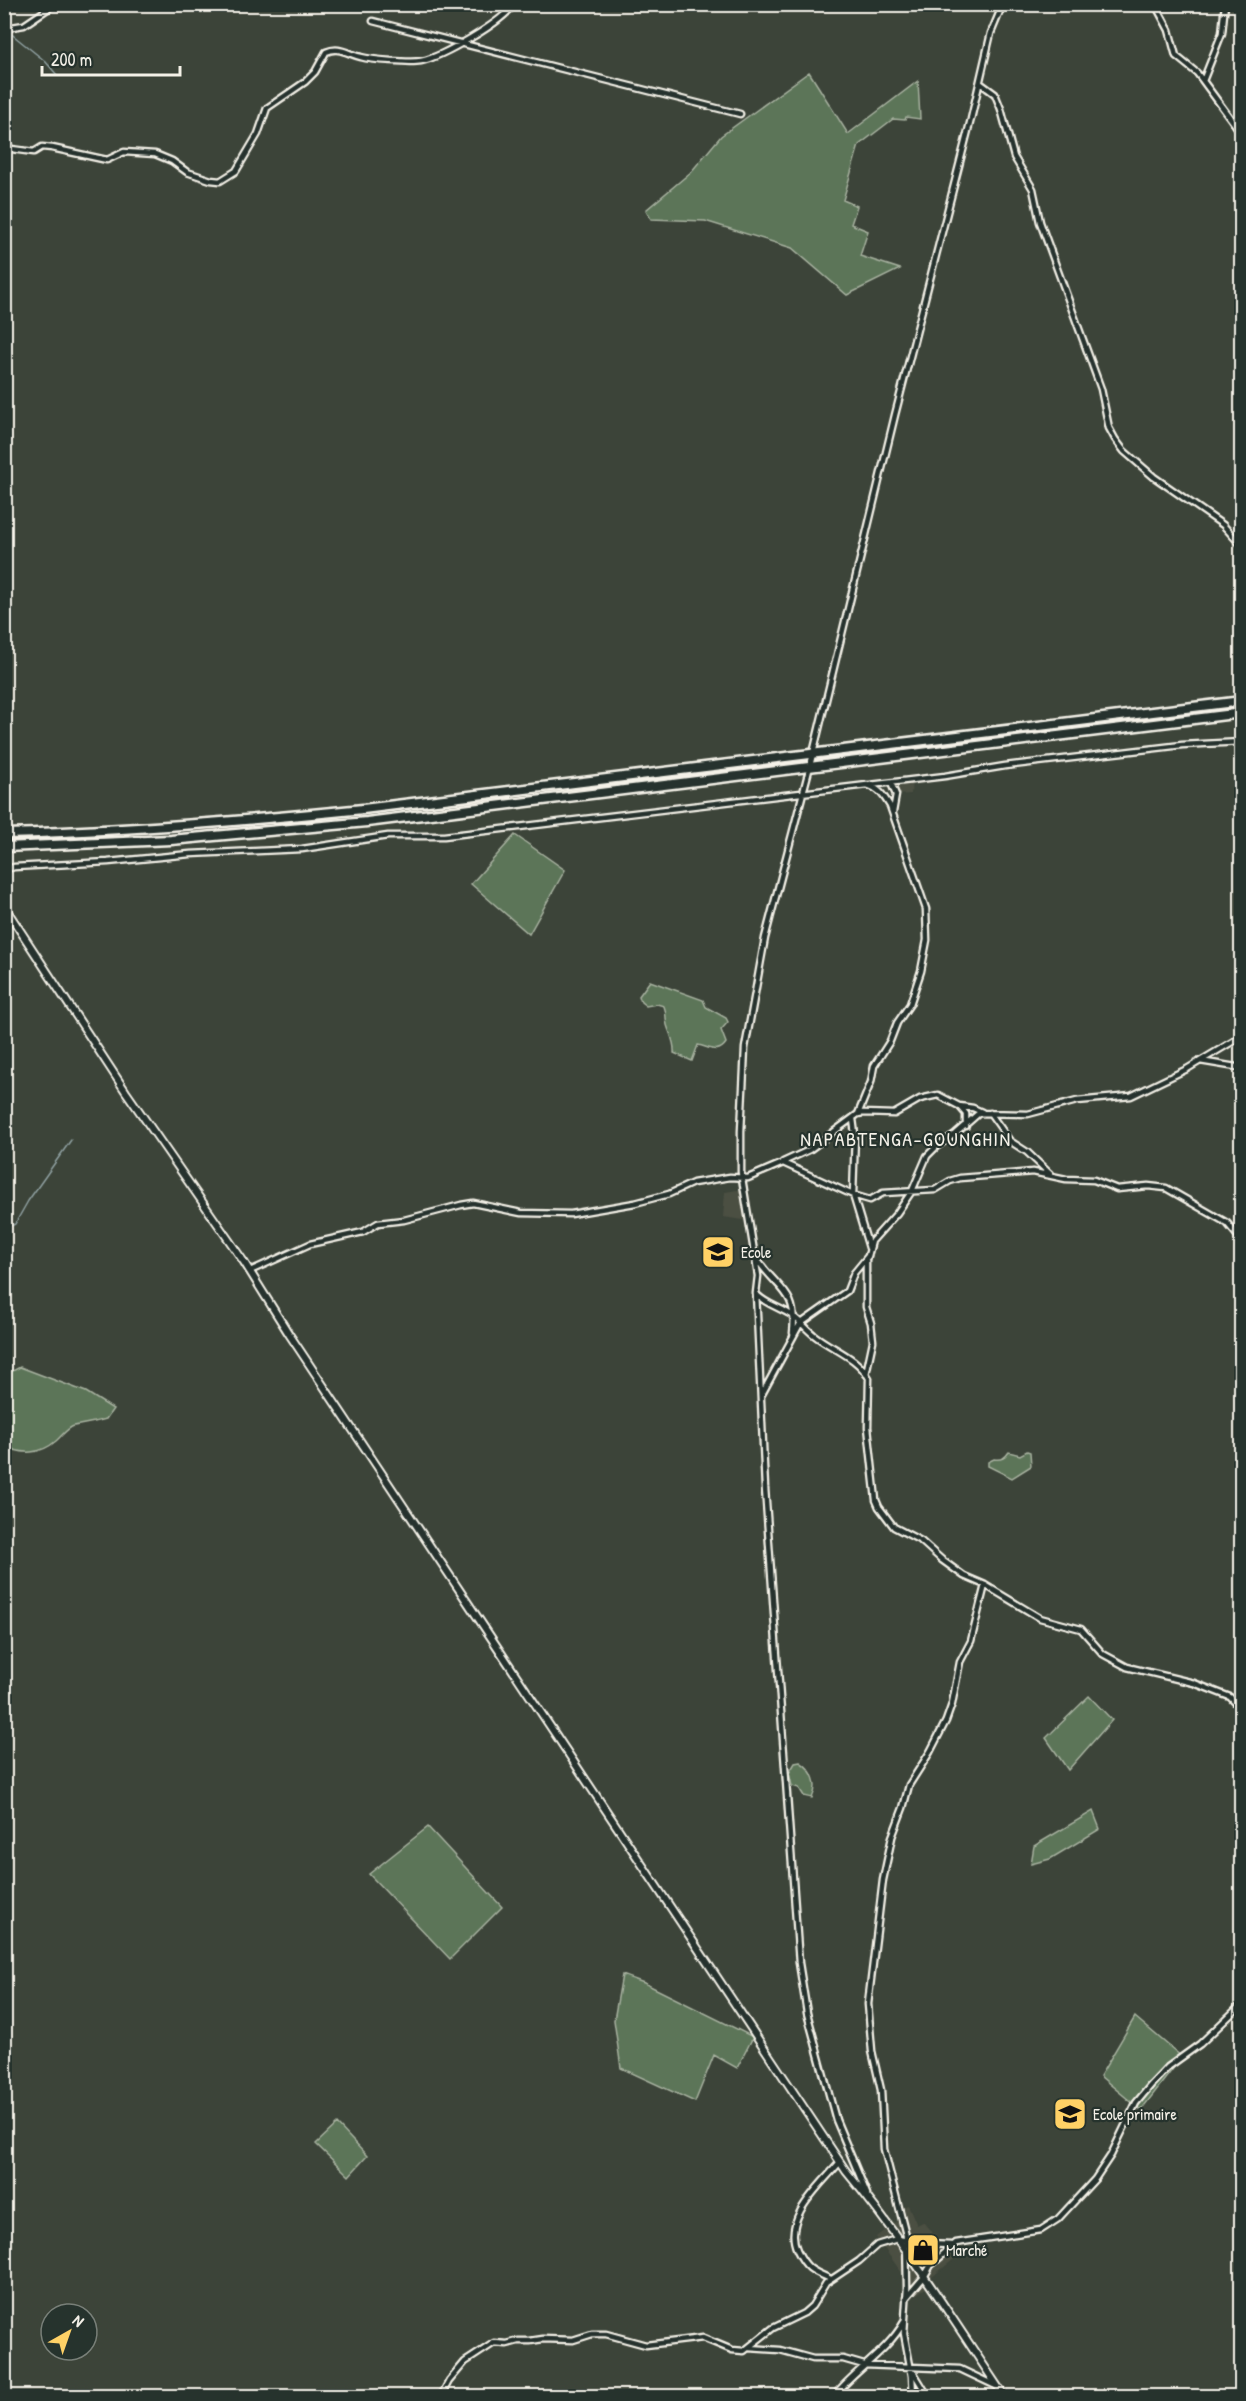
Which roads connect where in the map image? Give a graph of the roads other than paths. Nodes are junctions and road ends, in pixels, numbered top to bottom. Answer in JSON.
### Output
{"nodes":[{"id":1,"x":55,"y":4,"type":"edge"},
{"id":2,"x":514,"y":4,"type":"edge"},
{"id":3,"x":1003,"y":4,"type":"edge"},
{"id":4,"x":1155,"y":4,"type":"edge"},
{"id":5,"x":1226,"y":4,"type":"edge"},
{"id":6,"x":373,"y":21,"type":"dead end"},
{"id":7,"x":4,"y":33,"type":"edge"},
{"id":8,"x":460,"y":44,"type":"junction"},
{"id":9,"x":1203,"y":81,"type":"junction"},
{"id":10,"x":980,"y":83,"type":"junction"},
{"id":11,"x":740,"y":114,"type":"dead end"},
{"id":12,"x":1242,"y":134,"type":"edge"},
{"id":13,"x":4,"y":148,"type":"edge"},
{"id":14,"x":1242,"y":546,"type":"edge"},
{"id":15,"x":1242,"y":701,"type":"edge"},
{"id":16,"x":1242,"y":713,"type":"edge"},
{"id":17,"x":1242,"y":742,"type":"edge"},
{"id":18,"x":813,"y":753,"type":"junction"},
{"id":19,"x":810,"y":766,"type":"junction"},
{"id":20,"x":891,"y":783,"type":"junction"},
{"id":21,"x":867,"y":785,"type":"junction"},
{"id":22,"x":803,"y":792,"type":"junction"},
{"id":23,"x":893,"y":815,"type":"junction"},
{"id":24,"x":4,"y":834,"type":"edge"},
{"id":25,"x":4,"y":847,"type":"edge"},
{"id":26,"x":4,"y":870,"type":"edge"},
{"id":27,"x":4,"y":906,"type":"edge"},
{"id":28,"x":1242,"y":1036,"type":"edge"},
{"id":29,"x":1200,"y":1061,"type":"junction"},
{"id":30,"x":1242,"y":1068,"type":"edge"},
{"id":31,"x":959,"y":1106,"type":"junction"},
{"id":32,"x":982,"y":1112,"type":"junction"},
{"id":33,"x":990,"y":1113,"type":"junction"},
{"id":34,"x":858,"y":1114,"type":"junction"},
{"id":35,"x":853,"y":1119,"type":"junction"},
{"id":36,"x":966,"y":1125,"type":"junction"},
{"id":37,"x":783,"y":1163,"type":"junction"},
{"id":38,"x":1052,"y":1176,"type":"junction"},
{"id":39,"x":742,"y":1178,"type":"junction"},
{"id":40,"x":912,"y":1191,"type":"junction"},
{"id":41,"x":853,"y":1194,"type":"junction"},
{"id":42,"x":1242,"y":1241,"type":"edge"},
{"id":43,"x":869,"y":1248,"type":"junction"},
{"id":44,"x":756,"y":1256,"type":"junction"},
{"id":45,"x":866,"y":1260,"type":"junction"},
{"id":46,"x":250,"y":1271,"type":"junction"},
{"id":47,"x":756,"y":1293,"type":"junction"},
{"id":48,"x":795,"y":1317,"type":"junction"},
{"id":49,"x":801,"y":1323,"type":"junction"},
{"id":50,"x":793,"y":1336,"type":"junction"},
{"id":51,"x":866,"y":1374,"type":"junction"},
{"id":52,"x":761,"y":1396,"type":"junction"},
{"id":53,"x":986,"y":1585,"type":"junction"},
{"id":54,"x":1242,"y":1710,"type":"edge"},
{"id":55,"x":1242,"y":2004,"type":"edge"},
{"id":56,"x":840,"y":2162,"type":"junction"},
{"id":57,"x":868,"y":2197,"type":"junction"},
{"id":58,"x":897,"y":2239,"type":"junction"},
{"id":59,"x":906,"y":2241,"type":"junction"},
{"id":60,"x":952,"y":2245,"type":"junction"},
{"id":61,"x":907,"y":2253,"type":"junction"},
{"id":62,"x":924,"y":2277,"type":"junction"},
{"id":63,"x":831,"y":2279,"type":"junction"},
{"id":64,"x":906,"y":2298,"type":"junction"},
{"id":65,"x":905,"y":2321,"type":"junction"},
{"id":66,"x":748,"y":2348,"type":"junction"},
{"id":67,"x":864,"y":2364,"type":"junction"},
{"id":68,"x":911,"y":2367,"type":"junction"},
{"id":69,"x":996,"y":2386,"type":"junction"},
{"id":70,"x":337,"y":2397,"type":"edge"},
{"id":71,"x":357,"y":2397,"type":"edge"},
{"id":72,"x":441,"y":2397,"type":"edge"},
{"id":73,"x":834,"y":2397,"type":"edge"},
{"id":74,"x":913,"y":2397,"type":"edge"},
{"id":75,"x":928,"y":2397,"type":"edge"},
{"id":76,"x":1004,"y":2397,"type":"edge"}],
"edges":[{"from":1,"to":7,"type":"street"},
{"from":2,"to":8,"type":"street"},
{"from":3,"to":10,"type":"street"},
{"from":4,"to":9,"type":"street"},
{"from":5,"to":9,"type":"street"},
{"from":6,"to":8,"type":"street"},
{"from":8,"to":11,"type":"street"},
{"from":8,"to":13,"type":"street"},
{"from":9,"to":12,"type":"street"},
{"from":10,"to":14,"type":"street"},
{"from":10,"to":18,"type":"street"},
{"from":15,"to":18,"type":"highway"},
{"from":16,"to":19,"type":"highway"},
{"from":17,"to":20,"type":"street"},
{"from":18,"to":19,"type":"street"},
{"from":18,"to":24,"type":"highway"},
{"from":19,"to":22,"type":"street"},
{"from":19,"to":25,"type":"highway"},
{"from":20,"to":21,"type":"street"},
{"from":20,"to":23,"type":"street"},
{"from":21,"to":22,"type":"street"},
{"from":21,"to":23,"type":"street"},
{"from":22,"to":26,"type":"street"},
{"from":22,"to":39,"type":"street"},
{"from":23,"to":34,"type":"street"},
{"from":27,"to":46,"type":"street"},
{"from":28,"to":29,"type":"street"},
{"from":29,"to":30,"type":"street"},
{"from":29,"to":33,"type":"street"},
{"from":31,"to":32,"type":"street"},
{"from":31,"to":34,"type":"street"},
{"from":31,"to":36,"type":"street"},
{"from":32,"to":33,"type":"street"},
{"from":32,"to":36,"type":"street"},
{"from":33,"to":38,"type":"street"},
{"from":34,"to":35,"type":"street"},
{"from":35,"to":37,"type":"street"},
{"from":35,"to":41,"type":"street"},
{"from":36,"to":40,"type":"street"},
{"from":37,"to":39,"type":"street"},
{"from":37,"to":41,"type":"street"},
{"from":38,"to":40,"type":"street"},
{"from":38,"to":42,"type":"street"},
{"from":39,"to":44,"type":"street"},
{"from":39,"to":46,"type":"street"},
{"from":40,"to":41,"type":"street"},
{"from":40,"to":43,"type":"street"},
{"from":41,"to":43,"type":"street"},
{"from":43,"to":45,"type":"street"},
{"from":44,"to":47,"type":"street"},
{"from":44,"to":48,"type":"street"},
{"from":45,"to":49,"type":"street"},
{"from":45,"to":51,"type":"street"},
{"from":46,"to":56,"type":"street"},
{"from":47,"to":48,"type":"street"},
{"from":47,"to":52,"type":"street"},
{"from":48,"to":49,"type":"street"},
{"from":48,"to":50,"type":"street"},
{"from":49,"to":50,"type":"street"},
{"from":49,"to":51,"type":"street"},
{"from":50,"to":52,"type":"street"},
{"from":51,"to":53,"type":"street"},
{"from":52,"to":57,"type":"street"},
{"from":53,"to":54,"type":"street"},
{"from":53,"to":59,"type":"street"},
{"from":55,"to":60,"type":"street"},
{"from":56,"to":57,"type":"street"},
{"from":56,"to":63,"type":"street"},
{"from":57,"to":58,"type":"street"},
{"from":58,"to":59,"type":"street"},
{"from":58,"to":61,"type":"street"},
{"from":58,"to":63,"type":"street"},
{"from":59,"to":60,"type":"street"},
{"from":59,"to":61,"type":"street"},
{"from":60,"to":62,"type":"street"},
{"from":61,"to":62,"type":"street"},
{"from":61,"to":64,"type":"street"},
{"from":62,"to":64,"type":"street"},
{"from":62,"to":69,"type":"street"},
{"from":63,"to":66,"type":"street"},
{"from":64,"to":65,"type":"street"},
{"from":65,"to":67,"type":"street"},
{"from":65,"to":68,"type":"street"},
{"from":66,"to":67,"type":"street"},
{"from":66,"to":72,"type":"street"},
{"from":67,"to":68,"type":"street"},
{"from":67,"to":73,"type":"street"},
{"from":68,"to":69,"type":"street"},
{"from":68,"to":74,"type":"street"},
{"from":68,"to":75,"type":"street"},
{"from":69,"to":76,"type":"street"},
{"from":70,"to":71,"type":"street"}]}
